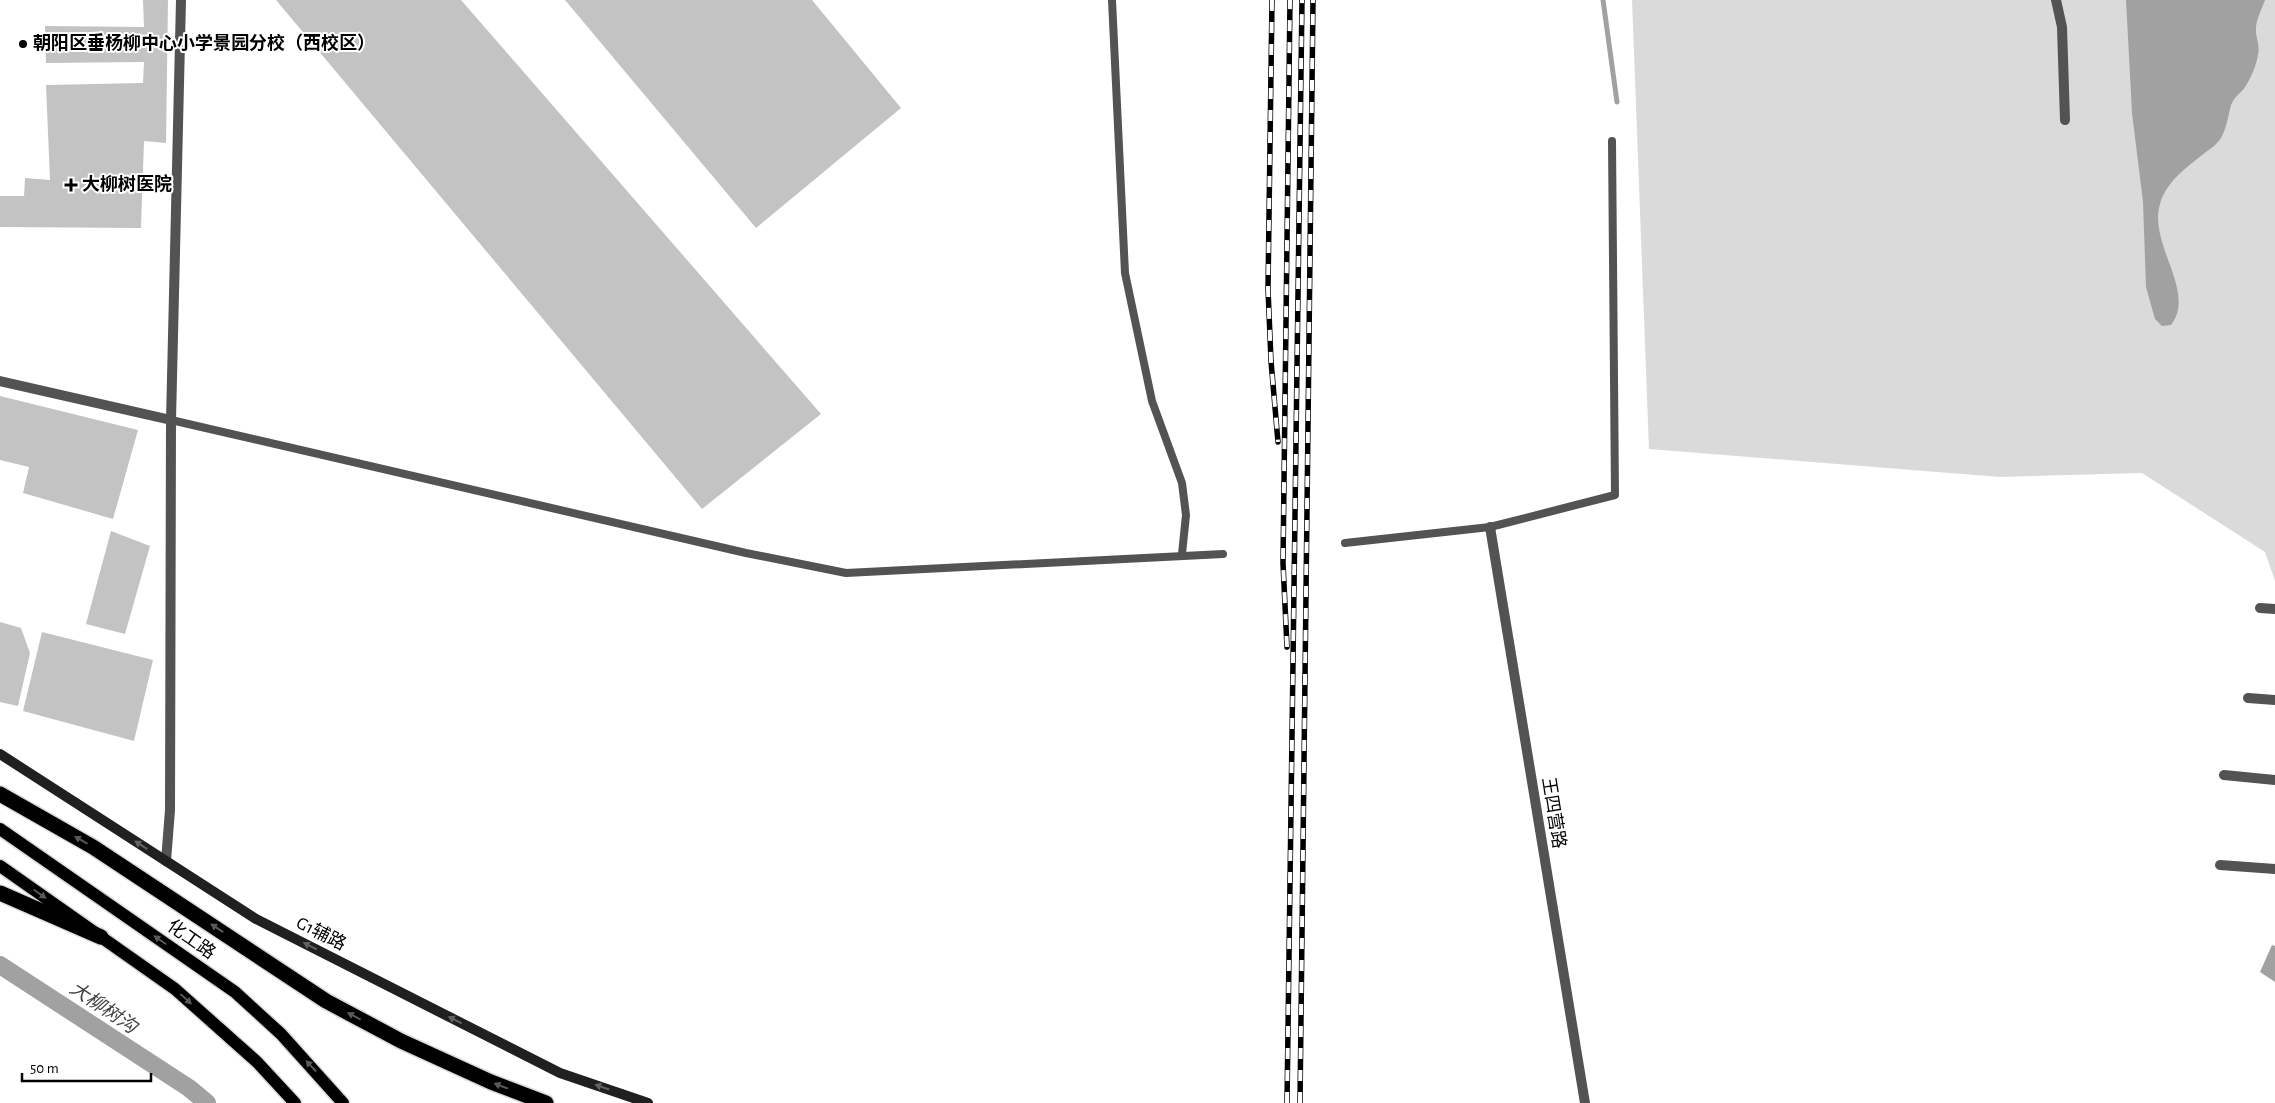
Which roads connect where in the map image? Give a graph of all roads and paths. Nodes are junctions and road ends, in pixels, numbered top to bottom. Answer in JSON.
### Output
{"nodes":[{"id":1,"x":181,"y":0,"type":"edge"},
{"id":2,"x":1112,"y":0,"type":"edge"},
{"id":3,"x":2056,"y":0,"type":"edge"},
{"id":4,"x":2065,"y":120,"type":"dead end"},
{"id":5,"x":1612,"y":141,"type":"dead end"},
{"id":6,"x":0,"y":381,"type":"edge"},
{"id":7,"x":171,"y":420,"type":"junction"},
{"id":8,"x":1490,"y":527,"type":"junction"},
{"id":9,"x":1345,"y":543,"type":"dead end"},
{"id":10,"x":1182,"y":554,"type":"junction"},
{"id":11,"x":1223,"y":554,"type":"dead end"},
{"id":12,"x":2260,"y":608,"type":"dead end"},
{"id":13,"x":2275,"y":609,"type":"edge"},
{"id":14,"x":2248,"y":698,"type":"dead end"},
{"id":15,"x":2275,"y":700,"type":"edge"},
{"id":16,"x":0,"y":754,"type":"edge"},
{"id":17,"x":2224,"y":774,"type":"dead end"},
{"id":18,"x":2275,"y":780,"type":"edge"},
{"id":19,"x":0,"y":794,"type":"edge"},
{"id":20,"x":0,"y":829,"type":"edge"},
{"id":21,"x":166,"y":861,"type":"junction"},
{"id":22,"x":2220,"y":865,"type":"dead end"},
{"id":23,"x":0,"y":866,"type":"edge"},
{"id":24,"x":2275,"y":870,"type":"edge"},
{"id":25,"x":0,"y":893,"type":"edge"},
{"id":26,"x":101,"y":938,"type":"junction"},
{"id":27,"x":294,"y":1103,"type":"edge"},
{"id":28,"x":343,"y":1103,"type":"edge"},
{"id":29,"x":546,"y":1103,"type":"edge"},
{"id":30,"x":648,"y":1103,"type":"edge"},
{"id":31,"x":1585,"y":1103,"type":"edge"}],
"edges":[{"from":1,"to":7,"type":"street"},
{"from":2,"to":10,"type":"lane"},
{"from":3,"to":4,"type":"street"},
{"from":5,"to":8,"type":"lane"},
{"from":6,"to":7,"type":"street"},
{"from":7,"to":10,"type":"lane"},
{"from":7,"to":21,"type":"street"},
{"from":8,"to":9,"type":"lane"},
{"from":8,"to":31,"type":"street","name":"王四营路"},
{"from":10,"to":11,"type":"lane"},
{"from":12,"to":13,"type":"street"},
{"from":14,"to":15,"type":"street"},
{"from":21,"to":16,"type":"main road","name":"G1辅路","one_way":true},
{"from":17,"to":18,"type":"street"},
{"from":29,"to":19,"type":"highway","one_way":true},
{"from":28,"to":20,"type":"main road","name":"化工路","one_way":true},
{"from":30,"to":21,"type":"main road","name":"G1辅路","one_way":true},
{"from":22,"to":24,"type":"street"},
{"from":23,"to":26,"type":"main road","one_way":true},
{"from":25,"to":26,"type":"highway"},
{"from":26,"to":27,"type":"main road","one_way":true}]}
